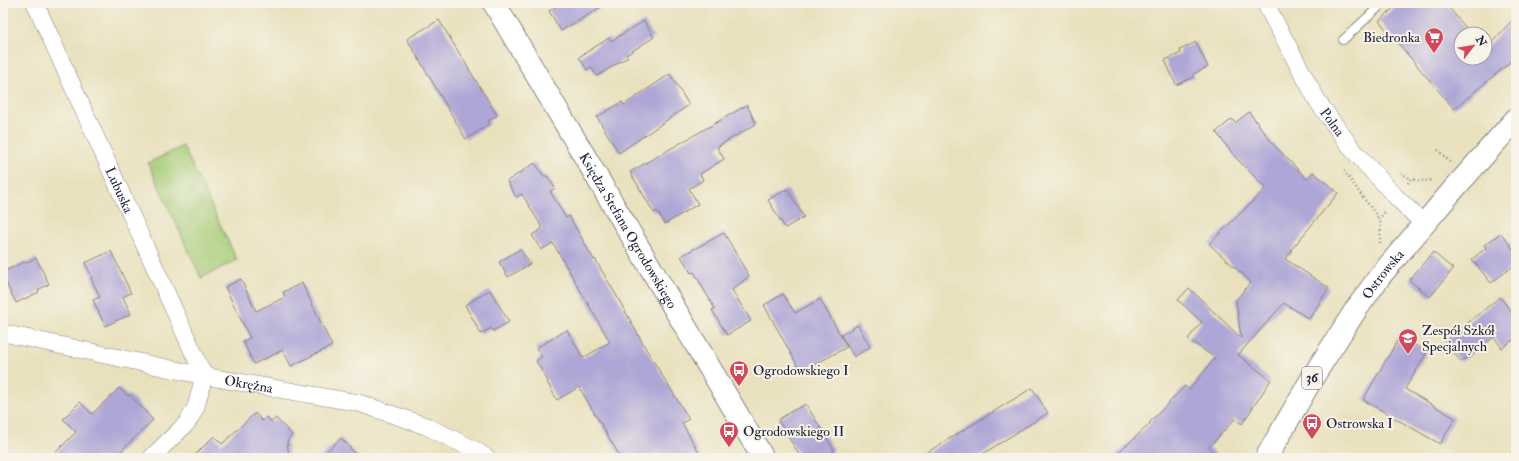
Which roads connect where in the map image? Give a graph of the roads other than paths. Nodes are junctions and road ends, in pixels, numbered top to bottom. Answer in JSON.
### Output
{"nodes":[{"id":1,"x":35,"y":3,"type":"edge"},
{"id":2,"x":494,"y":3,"type":"edge"},
{"id":3,"x":1265,"y":3,"type":"edge"},
{"id":4,"x":1383,"y":3,"type":"edge"},
{"id":5,"x":1343,"y":40,"type":"dead end"},
{"id":6,"x":1516,"y":119,"type":"edge"},
{"id":7,"x":1424,"y":224,"type":"junction"},
{"id":8,"x":3,"y":333,"type":"edge"},
{"id":9,"x":204,"y":376,"type":"junction"},
{"id":10,"x":1267,"y":454,"type":"edge"},
{"id":11,"x":475,"y":455,"type":"edge"},
{"id":12,"x":151,"y":458,"type":"edge"},
{"id":13,"x":763,"y":458,"type":"edge"}],
"edges":[{"from":1,"to":9,"type":"street","name":"Lubuska"},
{"from":2,"to":13,"type":"street","name":"Księdza Stefana Ogrodowskiego"},
{"from":3,"to":7,"type":"street","name":"Polna"},
{"from":4,"to":5,"type":"lane"},
{"from":6,"to":7,"type":"street","name":"Ostrowska","number":"36"},
{"from":7,"to":10,"type":"street","name":"Ostrowska","number":"36"},
{"from":8,"to":9,"type":"street","name":"Okrężna"},
{"from":9,"to":11,"type":"street","name":"Okrężna"},
{"from":9,"to":12,"type":"street"}]}
